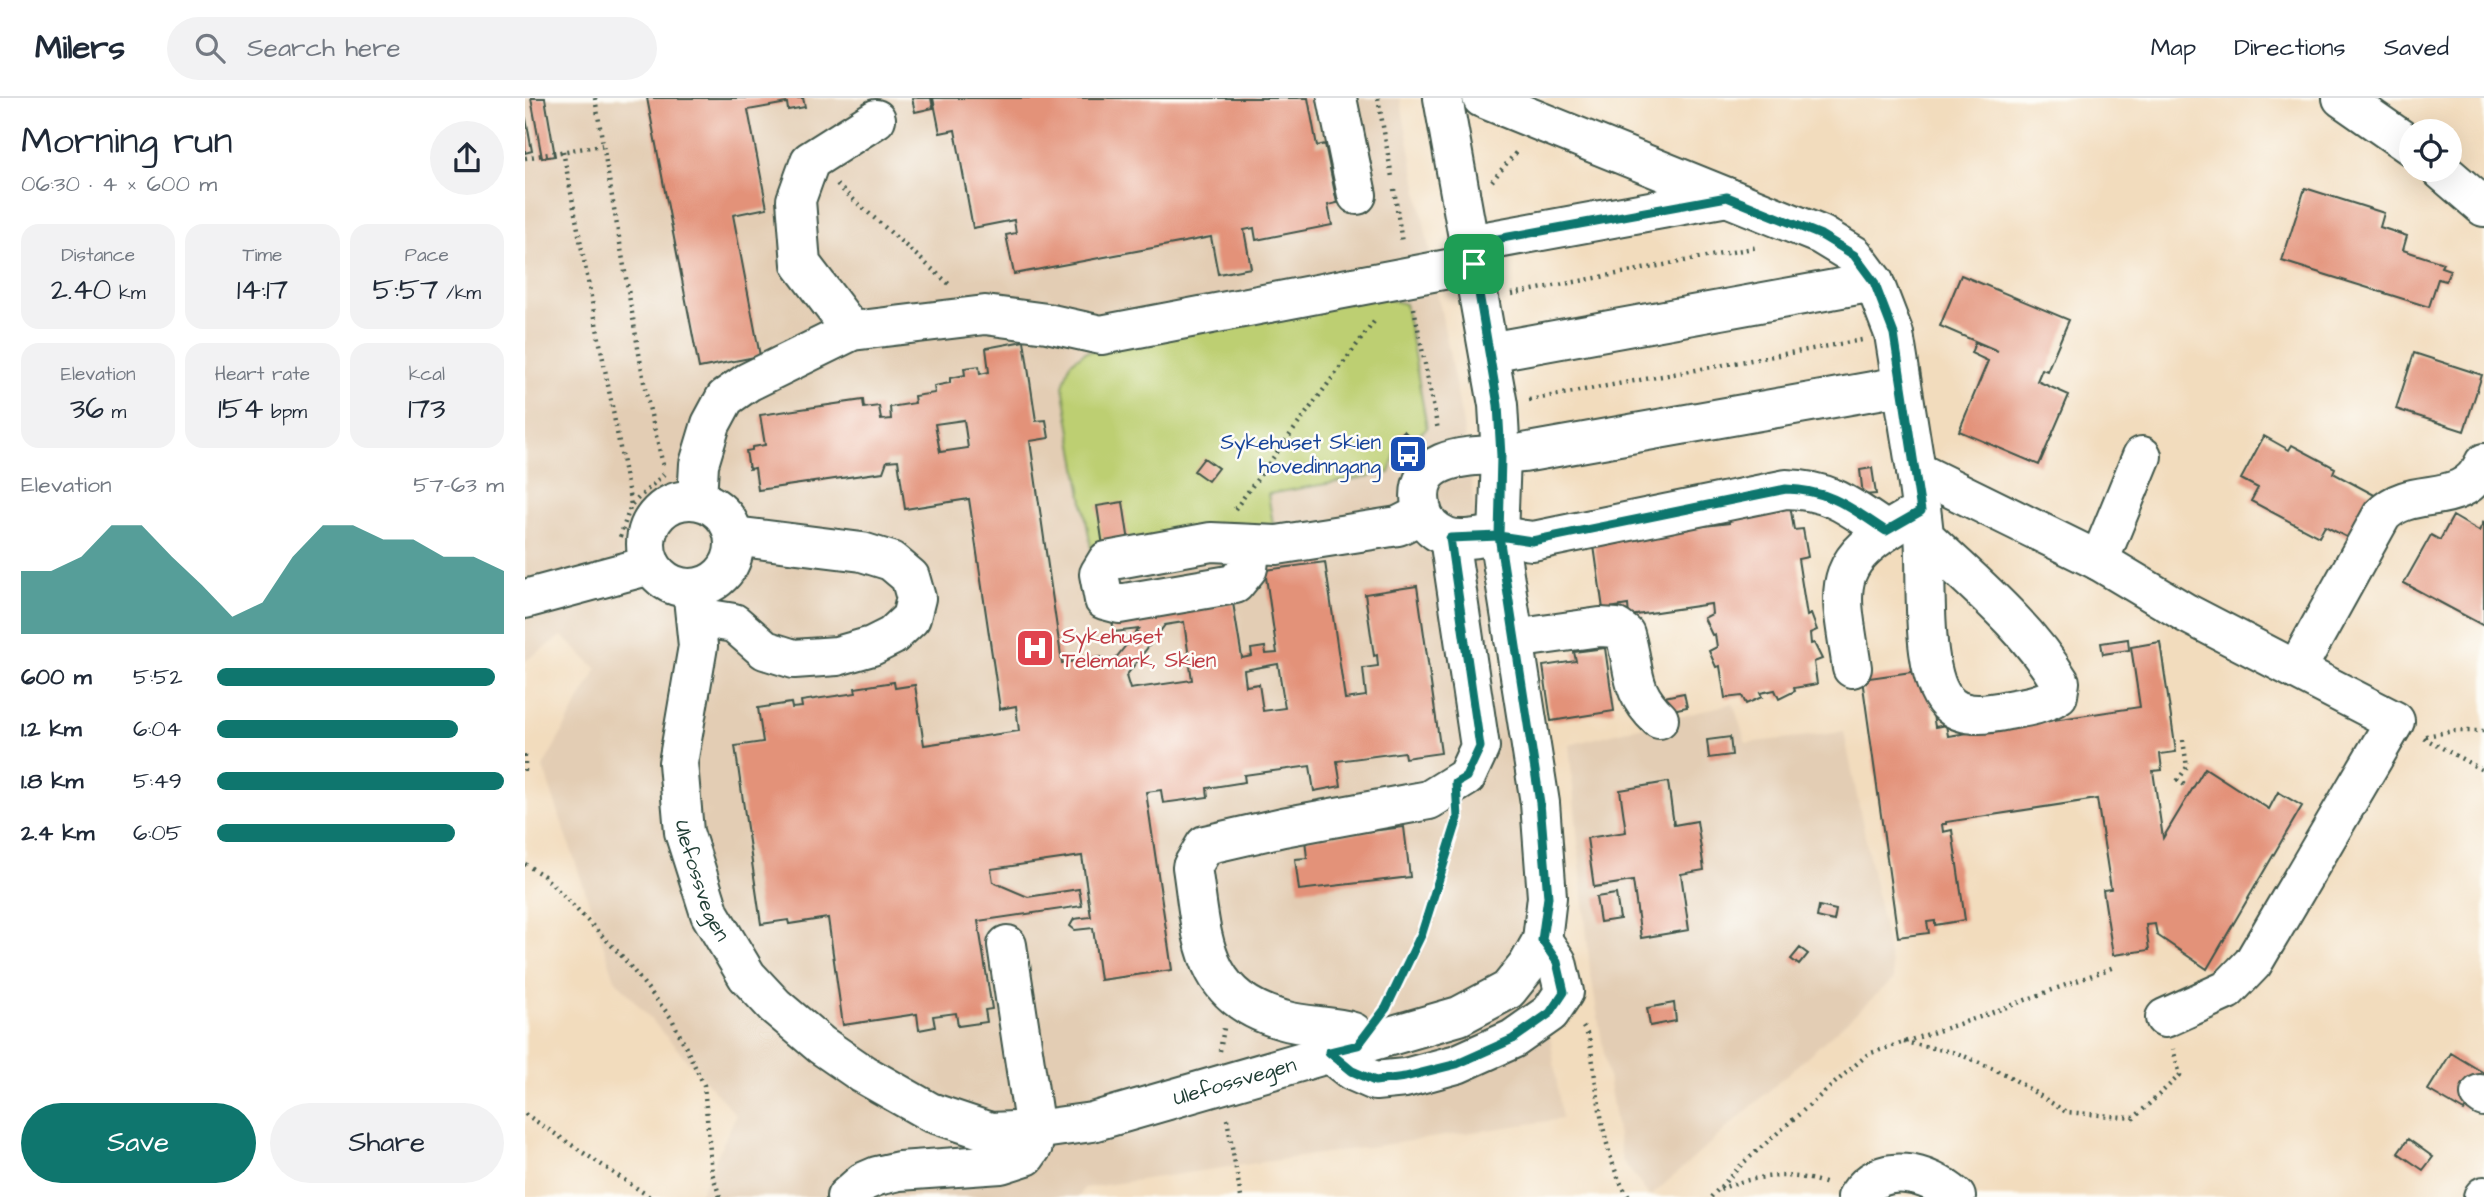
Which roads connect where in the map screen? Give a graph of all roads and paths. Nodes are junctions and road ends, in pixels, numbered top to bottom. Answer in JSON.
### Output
{"nodes":[{"id":1,"x":595,"y":98,"type":"edge"},
{"id":2,"x":1337,"y":98,"type":"edge"},
{"id":3,"x":1443,"y":98,"type":"edge"},
{"id":4,"x":1482,"y":98,"type":"edge"},
{"id":5,"x":2342,"y":98,"type":"edge"},
{"id":6,"x":876,"y":118,"type":"dead end"},
{"id":7,"x":2399,"y":138,"type":"edge"},
{"id":8,"x":602,"y":145,"type":"junction"},
{"id":9,"x":563,"y":151,"type":"junction"},
{"id":10,"x":525,"y":158,"type":"edge"},
{"id":11,"x":810,"y":161,"type":"junction"},
{"id":12,"x":2455,"y":182,"type":"edge"},
{"id":13,"x":1357,"y":195,"type":"dead end"},
{"id":14,"x":1727,"y":197,"type":"junction"},
{"id":15,"x":2484,"y":207,"type":"edge"},
{"id":16,"x":1767,"y":246,"type":"dead end"},
{"id":17,"x":1472,"y":254,"type":"junction"},
{"id":18,"x":1874,"y":282,"type":"junction"},
{"id":19,"x":1499,"y":297,"type":"dead end"},
{"id":20,"x":1382,"y":311,"type":"dead end"},
{"id":21,"x":985,"y":315,"type":"junction"},
{"id":22,"x":852,"y":331,"type":"junction"},
{"id":23,"x":1894,"y":334,"type":"junction"},
{"id":24,"x":1489,"y":352,"type":"junction"},
{"id":25,"x":1901,"y":386,"type":"junction"},
{"id":26,"x":1519,"y":402,"type":"dead end"},
{"id":27,"x":1501,"y":456,"type":"junction"},
{"id":28,"x":2143,"y":456,"type":"dead end"},
{"id":29,"x":2484,"y":463,"type":"edge"},
{"id":30,"x":1916,"y":471,"type":"junction"},
{"id":31,"x":679,"y":492,"type":"junction"},
{"id":32,"x":631,"y":505,"type":"junction"},
{"id":33,"x":1923,"y":523,"type":"junction"},
{"id":34,"x":1436,"y":526,"type":"junction"},
{"id":35,"x":1886,"y":531,"type":"junction"},
{"id":36,"x":1240,"y":532,"type":"joint"},
{"id":37,"x":734,"y":536,"type":"junction"},
{"id":38,"x":1499,"y":536,"type":"junction"},
{"id":39,"x":617,"y":547,"type":"dead end"},
{"id":40,"x":2099,"y":561,"type":"junction"},
{"id":41,"x":651,"y":565,"type":"junction"},
{"id":42,"x":525,"y":599,"type":"edge"},
{"id":43,"x":695,"y":603,"type":"junction"},
{"id":44,"x":1514,"y":639,"type":"junction"},
{"id":45,"x":1852,"y":668,"type":"dead end"},
{"id":46,"x":2296,"y":670,"type":"junction"},
{"id":47,"x":1659,"y":719,"type":"dead end"},
{"id":48,"x":2484,"y":731,"type":"edge"},
{"id":49,"x":2183,"y":740,"type":"dead end"},
{"id":50,"x":525,"y":755,"type":"edge"},
{"id":51,"x":2484,"y":771,"type":"edge"},
{"id":52,"x":525,"y":774,"type":"edge"},
{"id":53,"x":1456,"y":783,"type":"junction"},
{"id":54,"x":2187,"y":788,"type":"dead end"},
{"id":55,"x":525,"y":864,"type":"edge"},
{"id":56,"x":1542,"y":940,"type":"junction"},
{"id":57,"x":1007,"y":945,"type":"dead end"},
{"id":58,"x":2114,"y":967,"type":"dead end"},
{"id":59,"x":1564,"y":992,"type":"junction"},
{"id":60,"x":2165,"y":1018,"type":"joint"},
{"id":61,"x":1903,"y":1042,"type":"junction"},
{"id":62,"x":1343,"y":1049,"type":"junction"},
{"id":63,"x":1226,"y":1112,"type":"dead end"},
{"id":64,"x":525,"y":1114,"type":"edge"},
{"id":65,"x":1035,"y":1130,"type":"junction"},
{"id":66,"x":1716,"y":1190,"type":"junction"},
{"id":67,"x":1847,"y":1194,"type":"edge"},
{"id":68,"x":650,"y":1197,"type":"edge"},
{"id":69,"x":720,"y":1197,"type":"edge"},
{"id":70,"x":846,"y":1197,"type":"edge"},
{"id":71,"x":1241,"y":1197,"type":"edge"},
{"id":72,"x":1629,"y":1197,"type":"edge"},
{"id":73,"x":1711,"y":1197,"type":"edge"},
{"id":74,"x":1956,"y":1197,"type":"edge"}],
"edges":[{"from":1,"to":8,"type":"path"},
{"from":2,"to":13,"type":"street"},
{"from":3,"to":17,"type":"street","name":"Ulefossvegen"},
{"from":4,"to":14,"type":"street"},
{"from":5,"to":7,"type":"street"},
{"from":6,"to":11,"type":"street"},
{"from":8,"to":9,"type":"path"},
{"from":8,"to":31,"type":"path"},
{"from":9,"to":10,"type":"path"},
{"from":9,"to":32,"type":"path"},
{"from":11,"to":21,"type":"path"},
{"from":11,"to":22,"type":"street"},
{"from":12,"to":15,"type":"street"},
{"from":14,"to":17,"type":"street"},
{"from":14,"to":18,"type":"street"},
{"from":16,"to":19,"type":"path"},
{"from":17,"to":21,"type":"street"},
{"from":17,"to":24,"type":"street","name":"Ulefossvegen"},
{"from":18,"to":23,"type":"street"},
{"from":18,"to":24,"type":"street"},
{"from":20,"to":36,"type":"path"},
{"from":21,"to":22,"type":"street"},
{"from":22,"to":31,"type":"street"},
{"from":23,"to":25,"type":"street"},
{"from":23,"to":26,"type":"path"},
{"from":24,"to":27,"type":"street","name":"Ulefossvegen"},
{"from":25,"to":27,"type":"street"},
{"from":25,"to":30,"type":"street"},
{"from":27,"to":34,"type":"street"},
{"from":27,"to":38,"type":"street","name":"Ulefossvegen"},
{"from":28,"to":40,"type":"street"},
{"from":29,"to":46,"type":"street"},
{"from":30,"to":33,"type":"street"},
{"from":30,"to":40,"type":"street"},
{"from":31,"to":32,"type":"path"},
{"from":31,"to":37,"type":"street"},
{"from":31,"to":41,"type":"street"},
{"from":32,"to":39,"type":"path"},
{"from":33,"to":33,"type":"street"},
{"from":33,"to":35,"type":"street"},
{"from":34,"to":36,"type":"street"},
{"from":34,"to":38,"type":"street"},
{"from":34,"to":53,"type":"street"},
{"from":35,"to":38,"type":"street"},
{"from":35,"to":45,"type":"street"},
{"from":37,"to":43,"type":"street"},
{"from":37,"to":43,"type":"street"},
{"from":38,"to":44,"type":"street","name":"Ulefossvegen"},
{"from":40,"to":46,"type":"street"},
{"from":41,"to":42,"type":"street"},
{"from":41,"to":43,"type":"street"},
{"from":43,"to":65,"type":"street","name":"Ulefossvegen"},
{"from":44,"to":47,"type":"street"},
{"from":44,"to":56,"type":"street","name":"Ulefossvegen"},
{"from":46,"to":60,"type":"street"},
{"from":48,"to":51,"type":"path"},
{"from":49,"to":54,"type":"path"},
{"from":50,"to":52,"type":"path"},
{"from":53,"to":62,"type":"path"},
{"from":53,"to":62,"type":"street"},
{"from":55,"to":69,"type":"path"},
{"from":56,"to":59,"type":"street"},
{"from":56,"to":62,"type":"street","name":"Ulefossvegen"},
{"from":57,"to":65,"type":"street"},
{"from":58,"to":61,"type":"path"},
{"from":59,"to":62,"type":"street"},
{"from":59,"to":72,"type":"path"},
{"from":60,"to":61,"type":"path"},
{"from":61,"to":66,"type":"path"},
{"from":62,"to":65,"type":"street","name":"Ulefossvegen"},
{"from":63,"to":71,"type":"path"},
{"from":64,"to":68,"type":"path"},
{"from":65,"to":70,"type":"street"},
{"from":66,"to":67,"type":"path"},
{"from":66,"to":73,"type":"path"},
{"from":67,"to":74,"type":"street"}]}
